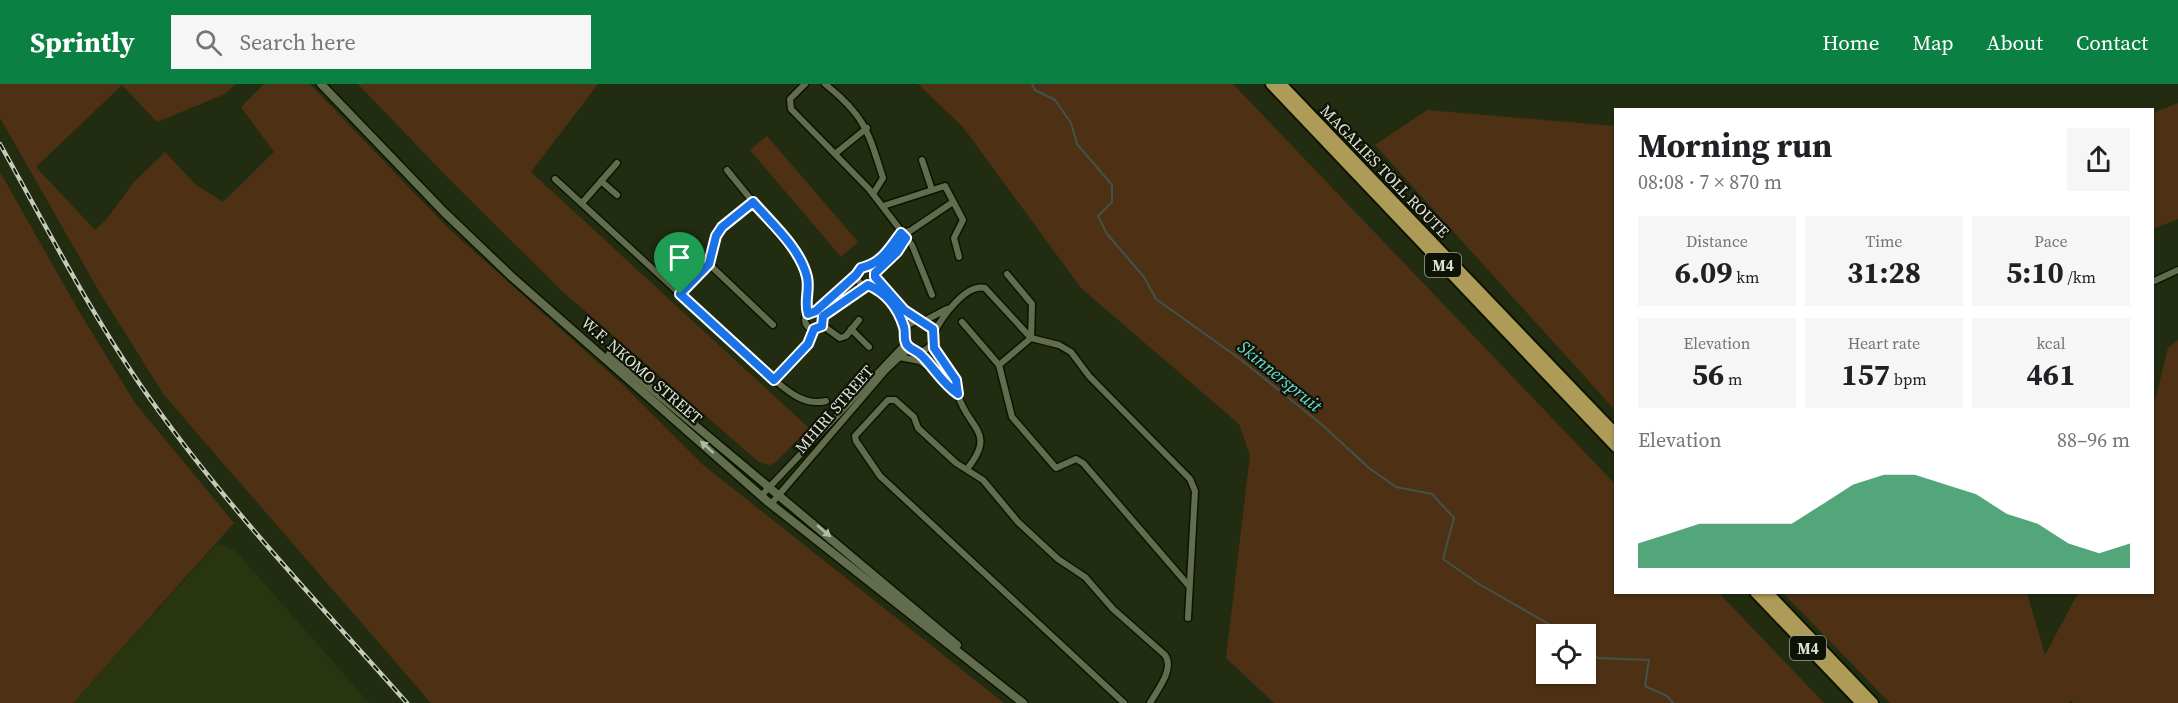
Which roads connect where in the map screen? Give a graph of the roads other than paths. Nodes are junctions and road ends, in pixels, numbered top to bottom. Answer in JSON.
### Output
{"nodes":[{"id":1,"x":321,"y":84,"type":"edge"},
{"id":2,"x":328,"y":84,"type":"edge"},
{"id":3,"x":805,"y":84,"type":"edge"},
{"id":4,"x":825,"y":84,"type":"edge"},
{"id":5,"x":1269,"y":84,"type":"edge"},
{"id":6,"x":1281,"y":84,"type":"edge"},
{"id":7,"x":1287,"y":84,"type":"edge"},
{"id":8,"x":867,"y":128,"type":"junction"},
{"id":9,"x":836,"y":153,"type":"junction"},
{"id":10,"x":1345,"y":156,"type":"junction"},
{"id":11,"x":922,"y":160,"type":"dead end"},
{"id":12,"x":618,"y":163,"type":"dead end"},
{"id":13,"x":727,"y":170,"type":"dead end"},
{"id":14,"x":555,"y":179,"type":"dead end"},
{"id":15,"x":601,"y":181,"type":"junction"},
{"id":16,"x":932,"y":190,"type":"junction"},
{"id":17,"x":873,"y":194,"type":"junction"},
{"id":18,"x":616,"y":195,"type":"dead end"},
{"id":19,"x":753,"y":202,"type":"junction"},
{"id":20,"x":953,"y":202,"type":"junction"},
{"id":21,"x":582,"y":203,"type":"junction"},
{"id":22,"x":883,"y":206,"type":"junction"},
{"id":23,"x":906,"y":234,"type":"junction"},
{"id":24,"x":959,"y":257,"type":"dead end"},
{"id":25,"x":709,"y":264,"type":"junction"},
{"id":26,"x":2177,"y":272,"type":"edge"},
{"id":27,"x":873,"y":273,"type":"junction"},
{"id":28,"x":1007,"y":274,"type":"dead end"},
{"id":29,"x":856,"y":275,"type":"junction"},
{"id":30,"x":2154,"y":281,"type":"edge"},
{"id":31,"x":867,"y":286,"type":"junction"},
{"id":32,"x":837,"y":292,"type":"junction"},
{"id":33,"x":680,"y":294,"type":"junction"},
{"id":34,"x":932,"y":295,"type":"dead end"},
{"id":35,"x":844,"y":301,"type":"junction"},
{"id":36,"x":950,"y":308,"type":"junction"},
{"id":37,"x":816,"y":311,"type":"junction"},
{"id":38,"x":808,"y":314,"type":"junction"},
{"id":39,"x":823,"y":316,"type":"junction"},
{"id":40,"x":859,"y":320,"type":"dead end"},
{"id":41,"x":922,"y":321,"type":"junction"},
{"id":42,"x":962,"y":322,"type":"dead end"},
{"id":43,"x":773,"y":325,"type":"dead end"},
{"id":44,"x":822,"y":326,"type":"junction"},
{"id":45,"x":814,"y":329,"type":"junction"},
{"id":46,"x":851,"y":329,"type":"junction"},
{"id":47,"x":905,"y":329,"type":"junction"},
{"id":48,"x":934,"y":333,"type":"junction"},
{"id":49,"x":1031,"y":338,"type":"junction"},
{"id":50,"x":934,"y":341,"type":"junction"},
{"id":51,"x":906,"y":343,"type":"junction"},
{"id":52,"x":869,"y":347,"type":"dead end"},
{"id":53,"x":916,"y":351,"type":"junction"},
{"id":54,"x":899,"y":357,"type":"junction"},
{"id":55,"x":999,"y":365,"type":"junction"},
{"id":56,"x":935,"y":373,"type":"junction"},
{"id":57,"x":774,"y":380,"type":"junction"},
{"id":58,"x":958,"y":394,"type":"junction"},
{"id":59,"x":826,"y":401,"type":"dead end"},
{"id":60,"x":1614,"y":432,"type":"edge"},
{"id":61,"x":1614,"y":445,"type":"edge"},
{"id":62,"x":967,"y":469,"type":"junction"},
{"id":63,"x":770,"y":486,"type":"junction"},
{"id":64,"x":779,"y":493,"type":"junction"},
{"id":65,"x":761,"y":496,"type":"junction"},
{"id":66,"x":771,"y":504,"type":"junction"},
{"id":67,"x":1189,"y":586,"type":"junction"},
{"id":68,"x":1757,"y":594,"type":"edge"},
{"id":69,"x":1769,"y":594,"type":"edge"},
{"id":70,"x":1188,"y":618,"type":"dead end"},
{"id":71,"x":964,"y":654,"type":"junction"},
{"id":72,"x":1023,"y":703,"type":"edge"},
{"id":73,"x":1124,"y":703,"type":"edge"},
{"id":74,"x":1150,"y":703,"type":"edge"},
{"id":75,"x":1861,"y":703,"type":"edge"},
{"id":76,"x":1873,"y":703,"type":"edge"}],
"edges":[{"from":65,"to":1,"type":"main road","name":"W.F. NKOMO STREET","one_way":true},
{"from":2,"to":63,"type":"main road","name":"W.F. NKOMO STREET"},
{"from":3,"to":9,"type":"street"},
{"from":4,"to":8,"type":"street"},
{"from":5,"to":10,"type":"highway"},
{"from":6,"to":10,"type":"highway","name":"MAGALIES TOLL ROUTE","number":"M4"},
{"from":7,"to":10,"type":"highway"},
{"from":8,"to":9,"type":"street"},
{"from":8,"to":17,"type":"street"},
{"from":9,"to":17,"type":"street"},
{"from":10,"to":60,"type":"highway","name":"MAGALIES TOLL ROUTE","number":"M4"},
{"from":10,"to":61,"type":"highway","name":"MAGALIES TOLL ROUTE","number":"M4"},
{"from":11,"to":16,"type":"street"},
{"from":12,"to":15,"type":"street"},
{"from":13,"to":19,"type":"street"},
{"from":14,"to":21,"type":"street"},
{"from":15,"to":18,"type":"street"},
{"from":15,"to":21,"type":"street"},
{"from":16,"to":20,"type":"street"},
{"from":16,"to":22,"type":"street"},
{"from":17,"to":22,"type":"street"},
{"from":19,"to":25,"type":"street"},
{"from":19,"to":38,"type":"street"},
{"from":20,"to":23,"type":"street"},
{"from":20,"to":24,"type":"street"},
{"from":21,"to":33,"type":"street"},
{"from":22,"to":23,"type":"street"},
{"from":23,"to":27,"type":"street"},
{"from":23,"to":34,"type":"street"},
{"from":25,"to":33,"type":"street"},
{"from":25,"to":43,"type":"street"},
{"from":26,"to":30,"type":"street"},
{"from":27,"to":29,"type":"street"},
{"from":27,"to":31,"type":"street"},
{"from":27,"to":41,"type":"street"},
{"from":28,"to":49,"type":"street"},
{"from":29,"to":31,"type":"street"},
{"from":29,"to":32,"type":"street"},
{"from":31,"to":35,"type":"street"},
{"from":31,"to":47,"type":"street"},
{"from":32,"to":35,"type":"street"},
{"from":32,"to":37,"type":"street"},
{"from":33,"to":57,"type":"street"},
{"from":35,"to":39,"type":"street"},
{"from":36,"to":41,"type":"street"},
{"from":36,"to":48,"type":"street"},
{"from":36,"to":49,"type":"street"},
{"from":37,"to":38,"type":"street"},
{"from":37,"to":39,"type":"street"},
{"from":38,"to":45,"type":"street"},
{"from":39,"to":44,"type":"street"},
{"from":40,"to":46,"type":"street"},
{"from":41,"to":47,"type":"street"},
{"from":41,"to":48,"type":"street"},
{"from":42,"to":55,"type":"street"},
{"from":44,"to":45,"type":"street"},
{"from":44,"to":46,"type":"street"},
{"from":45,"to":57,"type":"street"},
{"from":46,"to":52,"type":"street"},
{"from":47,"to":51,"type":"street"},
{"from":48,"to":50,"type":"street"},
{"from":49,"to":55,"type":"street"},
{"from":49,"to":67,"type":"street"},
{"from":50,"to":53,"type":"street"},
{"from":50,"to":58,"type":"street"},
{"from":51,"to":53,"type":"street"},
{"from":51,"to":63,"type":"street","name":"MHIRI STREET"},
{"from":53,"to":54,"type":"street","name":"MHIRI STREET"},
{"from":53,"to":56,"type":"street"},
{"from":54,"to":56,"type":"street"},
{"from":54,"to":64,"type":"street","name":"MHIRI STREET"},
{"from":55,"to":67,"type":"street"},
{"from":56,"to":58,"type":"street"},
{"from":57,"to":59,"type":"street"},
{"from":58,"to":62,"type":"street"},
{"from":62,"to":73,"type":"street"},
{"from":62,"to":74,"type":"street"},
{"from":63,"to":64,"type":"main road","name":"W.F. NKOMO STREET"},
{"from":63,"to":65,"type":"street","name":"MHIRI STREET"},
{"from":64,"to":66,"type":"street","name":"MHIRI STREET"},
{"from":64,"to":71,"type":"main road","name":"W.F. NKOMO STREET","one_way":true},
{"from":65,"to":66,"type":"main road","name":"W.F. NKOMO STREET"},
{"from":66,"to":71,"type":"main road","name":"W.F. NKOMO STREET"},
{"from":67,"to":70,"type":"street"},
{"from":68,"to":75,"type":"highway","number":"M4"},
{"from":69,"to":76,"type":"highway","number":"M4"},
{"from":71,"to":72,"type":"main road","name":"W.F. NKOMO STREET"}]}
